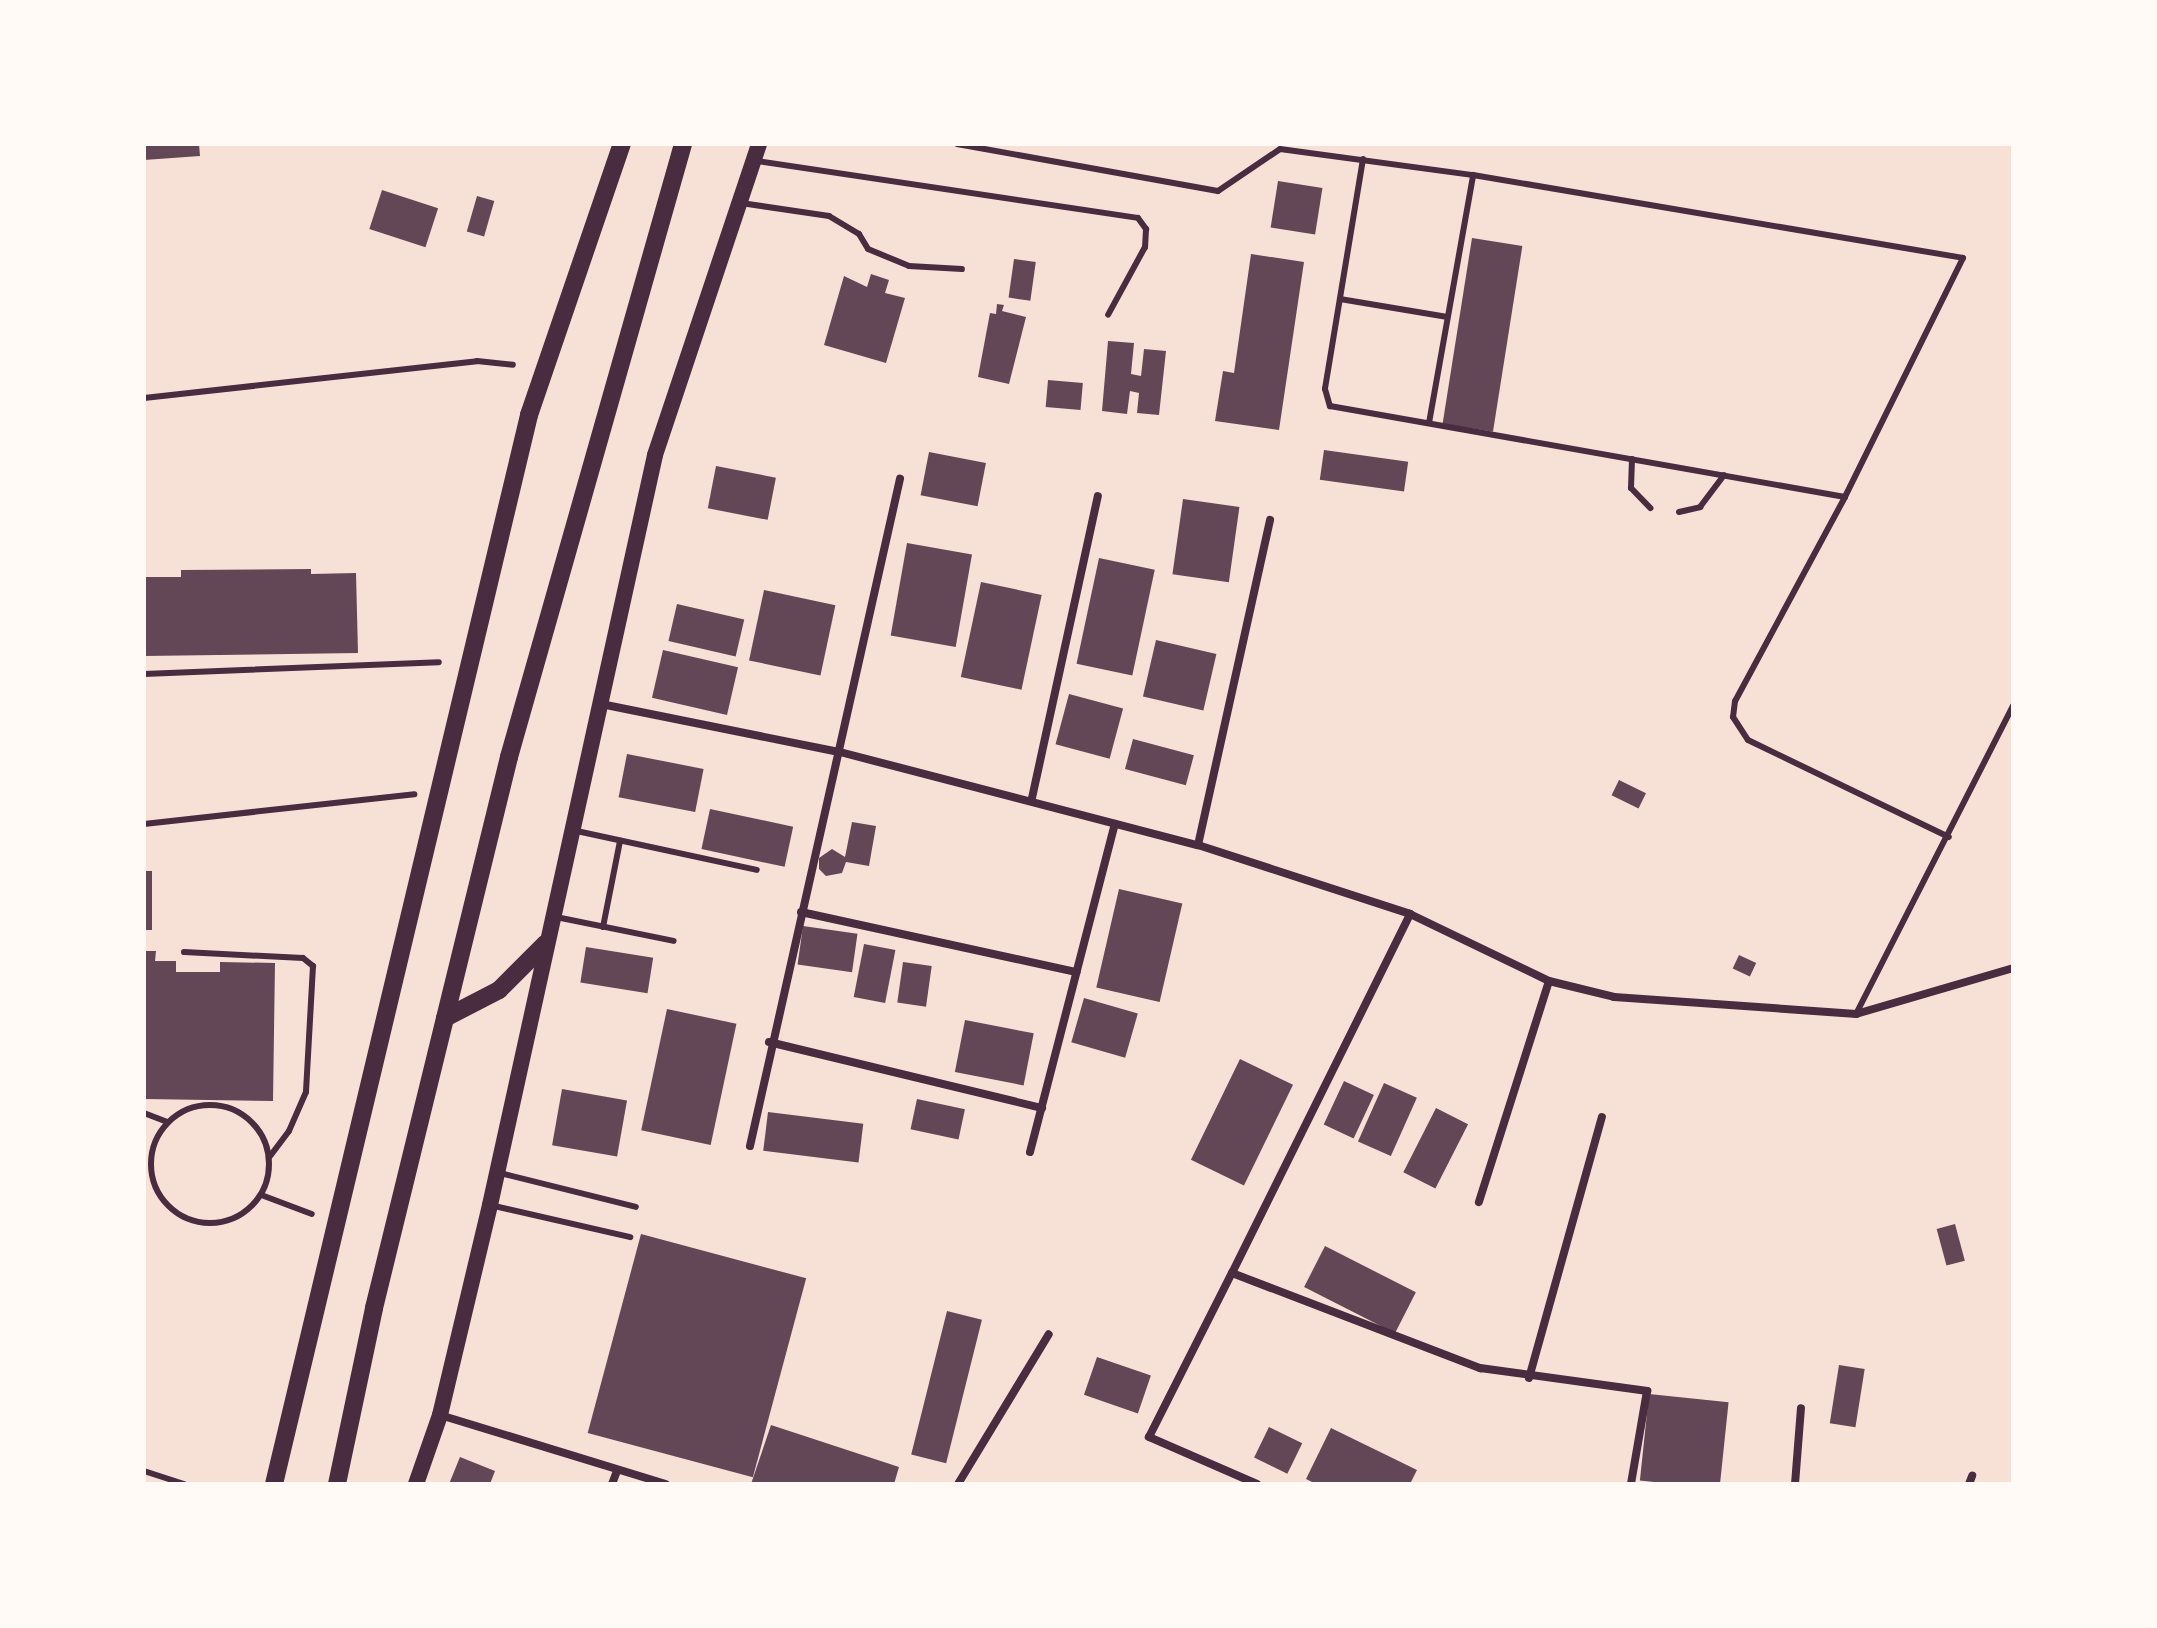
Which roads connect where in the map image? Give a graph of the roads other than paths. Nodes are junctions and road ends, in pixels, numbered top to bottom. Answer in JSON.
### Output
{"nodes":[{"id":1,"x":622,"y":144,"type":"edge"},
{"id":2,"x":683,"y":144,"type":"edge"},
{"id":3,"x":957,"y":144,"type":"edge"},
{"id":4,"x":1279,"y":147,"type":"edge"},
{"id":5,"x":756,"y":152,"type":"edge"},
{"id":6,"x":1363,"y":159,"type":"junction"},
{"id":7,"x":1473,"y":175,"type":"junction"},
{"id":8,"x":738,"y":202,"type":"junction"},
{"id":9,"x":962,"y":269,"type":"dead end"},
{"id":10,"x":1340,"y":299,"type":"junction"},
{"id":11,"x":1108,"y":315,"type":"dead end"},
{"id":12,"x":1448,"y":317,"type":"junction"},
{"id":13,"x":513,"y":365,"type":"dead end"},
{"id":14,"x":144,"y":398,"type":"edge"},
{"id":15,"x":1429,"y":423,"type":"junction"},
{"id":16,"x":1632,"y":459,"type":"junction"},
{"id":17,"x":1724,"y":475,"type":"junction"},
{"id":18,"x":900,"y":479,"type":"dead end"},
{"id":19,"x":1098,"y":496,"type":"dead end"},
{"id":20,"x":1845,"y":497,"type":"junction"},
{"id":21,"x":1650,"y":508,"type":"dead end"},
{"id":22,"x":1679,"y":512,"type":"dead end"},
{"id":23,"x":1270,"y":520,"type":"dead end"},
{"id":24,"x":439,"y":662,"type":"dead end"},
{"id":25,"x":144,"y":674,"type":"edge"},
{"id":26,"x":599,"y":703,"type":"junction"},
{"id":27,"x":2013,"y":706,"type":"edge"},
{"id":28,"x":840,"y":752,"type":"junction"},
{"id":29,"x":414,"y":794,"type":"dead end"},
{"id":30,"x":1032,"y":798,"type":"junction"},
{"id":31,"x":144,"y":824,"type":"edge"},
{"id":32,"x":1115,"y":824,"type":"junction"},
{"id":33,"x":569,"y":830,"type":"junction"},
{"id":34,"x":1949,"y":837,"type":"junction"},
{"id":35,"x":620,"y":841,"type":"junction"},
{"id":36,"x":1198,"y":845,"type":"junction"},
{"id":37,"x":757,"y":870,"type":"dead end"},
{"id":38,"x":801,"y":912,"type":"junction"},
{"id":39,"x":1410,"y":914,"type":"junction"},
{"id":40,"x":552,"y":916,"type":"junction"},
{"id":41,"x":603,"y":927,"type":"junction"},
{"id":42,"x":674,"y":941,"type":"dead end"},
{"id":43,"x":546,"y":943,"type":"junction"},
{"id":44,"x":184,"y":952,"type":"dead end"},
{"id":45,"x":2013,"y":968,"type":"edge"},
{"id":46,"x":1077,"y":972,"type":"junction"},
{"id":47,"x":1549,"y":981,"type":"junction"},
{"id":48,"x":1856,"y":1014,"type":"junction"},
{"id":49,"x":445,"y":1018,"type":"junction"},
{"id":50,"x":769,"y":1042,"type":"junction"},
{"id":51,"x":1042,"y":1108,"type":"junction"},
{"id":52,"x":144,"y":1113,"type":"edge"},
{"id":53,"x":1602,"y":1117,"type":"dead end"},
{"id":54,"x":167,"y":1122,"type":"junction"},
{"id":55,"x":750,"y":1146,"type":"dead end"},
{"id":56,"x":1030,"y":1152,"type":"dead end"},
{"id":57,"x":270,"y":1156,"type":"junction"},
{"id":58,"x":497,"y":1172,"type":"junction"},
{"id":59,"x":264,"y":1196,"type":"junction"},
{"id":60,"x":1479,"y":1202,"type":"dead end"},
{"id":61,"x":490,"y":1205,"type":"junction"},
{"id":62,"x":636,"y":1207,"type":"dead end"},
{"id":63,"x":312,"y":1214,"type":"dead end"},
{"id":64,"x":630,"y":1237,"type":"dead end"},
{"id":65,"x":1232,"y":1273,"type":"junction"},
{"id":66,"x":1049,"y":1334,"type":"dead end"},
{"id":67,"x":1529,"y":1378,"type":"junction"},
{"id":68,"x":1801,"y":1408,"type":"dead end"},
{"id":69,"x":440,"y":1415,"type":"junction"},
{"id":70,"x":144,"y":1471,"type":"edge"},
{"id":71,"x":617,"y":1471,"type":"junction"},
{"id":72,"x":1238,"y":1480,"type":"edge"},
{"id":73,"x":184,"y":1484,"type":"edge"},
{"id":74,"x":274,"y":1484,"type":"edge"},
{"id":75,"x":337,"y":1484,"type":"edge"},
{"id":76,"x":416,"y":1484,"type":"edge"},
{"id":77,"x":612,"y":1484,"type":"edge"},
{"id":78,"x":666,"y":1484,"type":"edge"},
{"id":79,"x":958,"y":1484,"type":"edge"},
{"id":80,"x":1257,"y":1484,"type":"edge"},
{"id":81,"x":1631,"y":1484,"type":"edge"},
{"id":82,"x":1795,"y":1484,"type":"edge"}],
"edges":[{"from":1,"to":74,"type":"highway"},
{"from":2,"to":49,"type":"highway"},
{"from":3,"to":4,"type":"lane"},
{"from":4,"to":6,"type":"lane"},
{"from":5,"to":8,"type":"main road"},
{"from":5,"to":11,"type":"lane"},
{"from":6,"to":7,"type":"lane"},
{"from":6,"to":10,"type":"lane"},
{"from":7,"to":12,"type":"lane"},
{"from":7,"to":20,"type":"lane"},
{"from":8,"to":9,"type":"lane"},
{"from":8,"to":26,"type":"main road"},
{"from":10,"to":12,"type":"lane"},
{"from":10,"to":15,"type":"lane"},
{"from":12,"to":15,"type":"lane"},
{"from":13,"to":14,"type":"lane"},
{"from":15,"to":16,"type":"lane"},
{"from":16,"to":17,"type":"lane"},
{"from":16,"to":21,"type":"lane"},
{"from":17,"to":20,"type":"lane"},
{"from":17,"to":22,"type":"lane"},
{"from":18,"to":28,"type":"street"},
{"from":19,"to":30,"type":"street"},
{"from":20,"to":34,"type":"lane"},
{"from":23,"to":36,"type":"street"},
{"from":24,"to":25,"type":"lane"},
{"from":26,"to":28,"type":"street"},
{"from":26,"to":33,"type":"main road"},
{"from":27,"to":34,"type":"lane"},
{"from":28,"to":30,"type":"street"},
{"from":28,"to":38,"type":"street"},
{"from":29,"to":31,"type":"lane"},
{"from":30,"to":32,"type":"street"},
{"from":32,"to":36,"type":"street"},
{"from":32,"to":46,"type":"street"},
{"from":33,"to":35,"type":"lane"},
{"from":33,"to":40,"type":"main road"},
{"from":34,"to":48,"type":"lane"},
{"from":35,"to":37,"type":"lane"},
{"from":35,"to":41,"type":"lane"},
{"from":36,"to":39,"type":"street"},
{"from":38,"to":46,"type":"street"},
{"from":38,"to":50,"type":"street"},
{"from":39,"to":47,"type":"street"},
{"from":39,"to":65,"type":"street"},
{"from":40,"to":41,"type":"lane"},
{"from":40,"to":43,"type":"main road"},
{"from":41,"to":42,"type":"lane"},
{"from":43,"to":49,"type":"highway"},
{"from":43,"to":58,"type":"main road"},
{"from":44,"to":57,"type":"lane"},
{"from":45,"to":48,"type":"street"},
{"from":46,"to":51,"type":"street"},
{"from":47,"to":48,"type":"street"},
{"from":47,"to":60,"type":"street"},
{"from":49,"to":75,"type":"highway"},
{"from":50,"to":51,"type":"street"},
{"from":50,"to":55,"type":"street"},
{"from":51,"to":56,"type":"street"},
{"from":52,"to":54,"type":"lane"},
{"from":53,"to":67,"type":"street"},
{"from":54,"to":57,"type":"lane"},
{"from":54,"to":59,"type":"lane"},
{"from":57,"to":59,"type":"lane"},
{"from":58,"to":61,"type":"main road"},
{"from":58,"to":62,"type":"lane"},
{"from":59,"to":63,"type":"lane"},
{"from":61,"to":64,"type":"lane"},
{"from":61,"to":69,"type":"main road"},
{"from":65,"to":67,"type":"street"},
{"from":65,"to":72,"type":"street"},
{"from":66,"to":79,"type":"street"},
{"from":67,"to":81,"type":"street"},
{"from":68,"to":82,"type":"street"},
{"from":69,"to":71,"type":"street"},
{"from":69,"to":76,"type":"main road"},
{"from":70,"to":73,"type":"lane"},
{"from":71,"to":77,"type":"street"},
{"from":71,"to":78,"type":"street"},
{"from":72,"to":80,"type":"street"}]}
